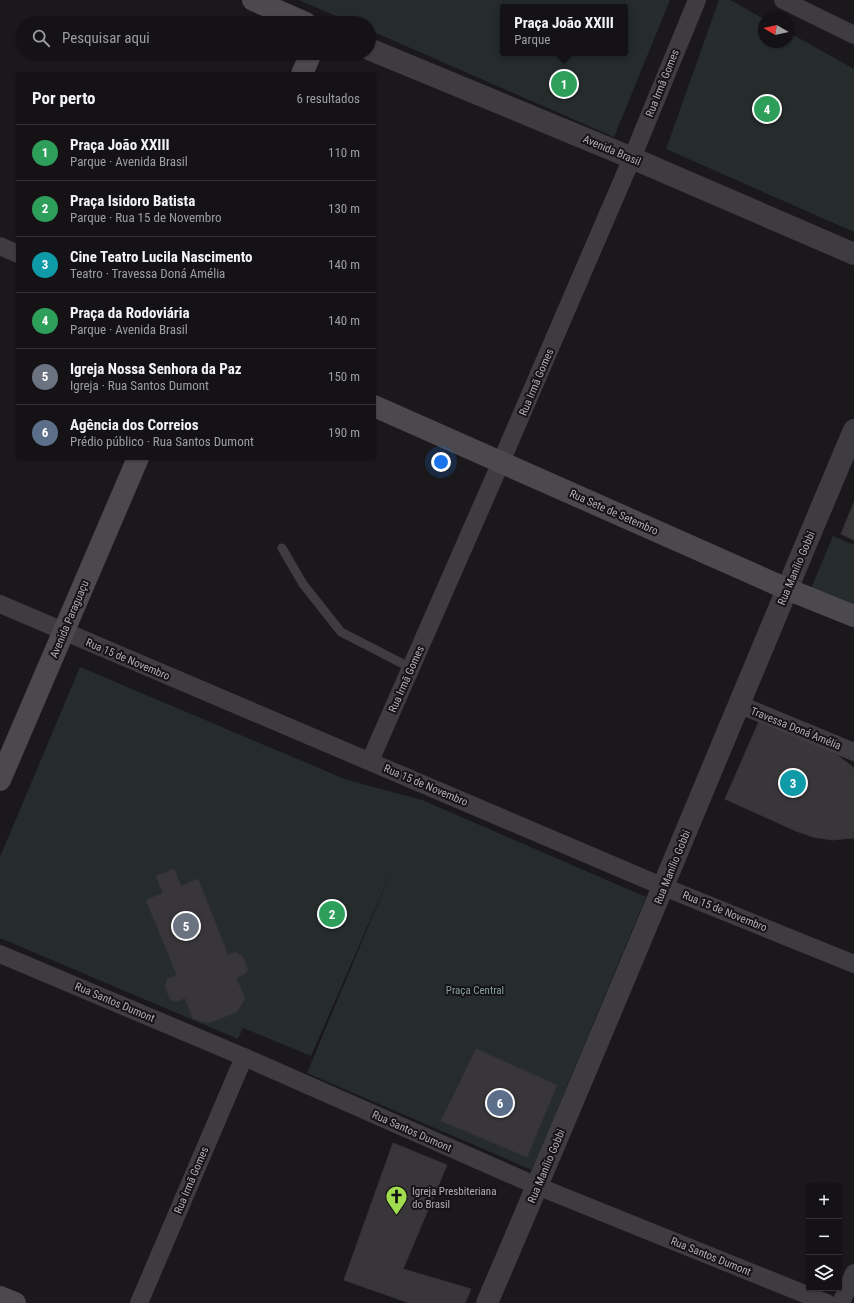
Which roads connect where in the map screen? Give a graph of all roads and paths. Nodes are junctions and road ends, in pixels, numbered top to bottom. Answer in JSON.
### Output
{"nodes":[{"id":1,"x":253,"y":0,"type":"edge"},
{"id":2,"x":697,"y":0,"type":"edge"},
{"id":3,"x":783,"y":0,"type":"edge"},
{"id":4,"x":290,"y":16,"type":"edge"},
{"id":5,"x":854,"y":36,"type":"edge"},
{"id":6,"x":376,"y":52,"type":"edge"},
{"id":7,"x":308,"y":60,"type":"edge"},
{"id":8,"x":303,"y":72,"type":"edge"},
{"id":9,"x":632,"y":158,"type":"junction"},
{"id":10,"x":0,"y":246,"type":"edge"},
{"id":11,"x":16,"y":253,"type":"edge"},
{"id":12,"x":854,"y":254,"type":"edge"},
{"id":13,"x":376,"y":407,"type":"edge"},
{"id":14,"x":854,"y":430,"type":"edge"},
{"id":15,"x":137,"y":460,"type":"edge"},
{"id":16,"x":501,"y":462,"type":"junction"},
{"id":17,"x":282,"y":548,"type":"dead end"},
{"id":18,"x":787,"y":588,"type":"junction"},
{"id":19,"x":0,"y":604,"type":"edge"},
{"id":20,"x":854,"y":616,"type":"edge"},
{"id":21,"x":64,"y":631,"type":"junction"},
{"id":22,"x":411,"y":668,"type":"junction"},
{"id":23,"x":738,"y":704,"type":"junction"},
{"id":24,"x":854,"y":752,"type":"edge"},
{"id":25,"x":370,"y":761,"type":"junction"},
{"id":26,"x":0,"y":780,"type":"edge"},
{"id":27,"x":664,"y":887,"type":"junction"},
{"id":28,"x":0,"y":954,"type":"edge"},
{"id":29,"x":854,"y":964,"type":"edge"},
{"id":30,"x":244,"y":1057,"type":"junction"},
{"id":31,"x":537,"y":1186,"type":"junction"},
{"id":32,"x":854,"y":1273,"type":"edge"},
{"id":33,"x":0,"y":1297,"type":"edge"},
{"id":34,"x":15,"y":1303,"type":"edge"},
{"id":35,"x":139,"y":1303,"type":"edge"},
{"id":36,"x":487,"y":1303,"type":"edge"},
{"id":37,"x":827,"y":1303,"type":"edge"},
{"id":38,"x":841,"y":1303,"type":"edge"}],
"edges":[{"from":1,"to":4,"type":"main road"},
{"from":2,"to":9,"type":"street","name":"Rua Irmã Gomes"},
{"from":3,"to":5,"type":"street"},
{"from":6,"to":9,"type":"street","name":"Avenida Brasil"},
{"from":7,"to":8,"type":"main road"},
{"from":9,"to":12,"type":"street","name":"Avenida Brasil"},
{"from":9,"to":16,"type":"street","name":"Rua Irmã Gomes"},
{"from":10,"to":11,"type":"street"},
{"from":13,"to":16,"type":"main road","name":"Rua Sete de Setembro"},
{"from":14,"to":18,"type":"street","name":"Rua Manílio Gobbi"},
{"from":15,"to":21,"type":"main road","name":"Avenida Paraguaçu"},
{"from":16,"to":18,"type":"main road","name":"Rua Sete de Setembro"},
{"from":16,"to":22,"type":"street","name":"Rua Irmã Gomes"},
{"from":17,"to":22,"type":"lane"},
{"from":18,"to":20,"type":"main road","name":"Rua Sete de Setembro"},
{"from":18,"to":23,"type":"street","name":"Rua Manílio Gobbi"},
{"from":19,"to":21,"type":"street","name":"Rua 15 de Novembro"},
{"from":21,"to":25,"type":"street","name":"Rua 15 de Novembro"},
{"from":21,"to":26,"type":"main road","name":"Avenida Paraguaçu"},
{"from":22,"to":25,"type":"street","name":"Rua Irmã Gomes"},
{"from":23,"to":24,"type":"street","name":"Travessa Doná Amélia"},
{"from":23,"to":27,"type":"street","name":"Rua Manílio Gobbi"},
{"from":25,"to":27,"type":"street","name":"Rua 15 de Novembro"},
{"from":27,"to":29,"type":"street","name":"Rua 15 de Novembro"},
{"from":27,"to":31,"type":"street","name":"Rua Manílio Gobbi"},
{"from":28,"to":30,"type":"street","name":"Rua Santos Dumont"},
{"from":30,"to":31,"type":"street","name":"Rua Santos Dumont"},
{"from":30,"to":35,"type":"street","name":"Rua Irmã Gomes"},
{"from":31,"to":36,"type":"street","name":"Rua Manílio Gobbi"},
{"from":31,"to":37,"type":"street","name":"Rua Santos Dumont"},
{"from":32,"to":38,"type":"street"},
{"from":33,"to":34,"type":"main road"}]}
